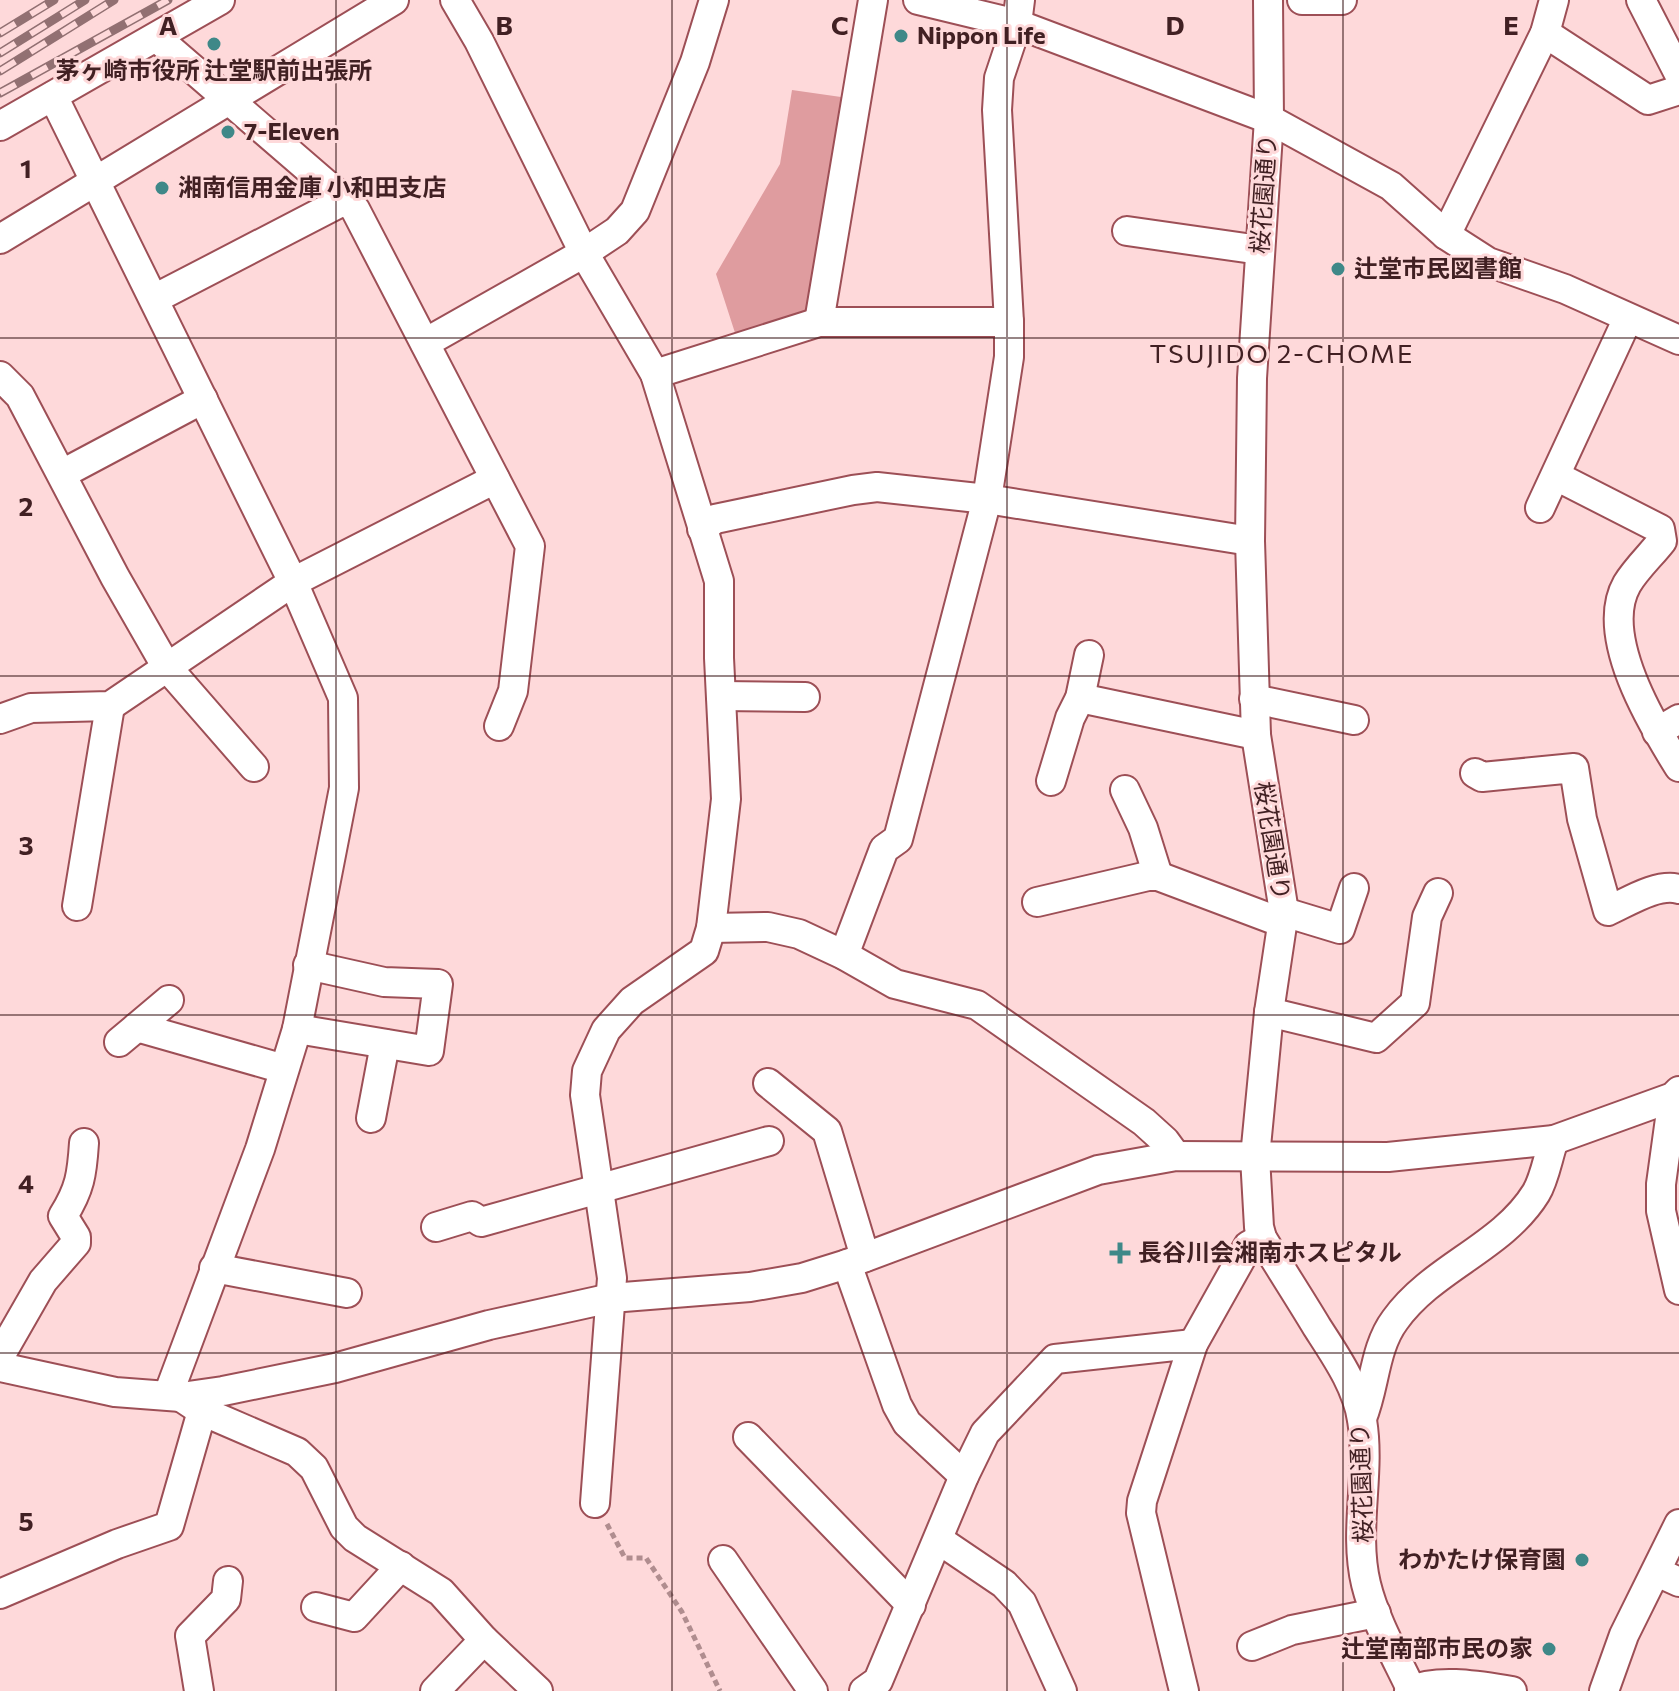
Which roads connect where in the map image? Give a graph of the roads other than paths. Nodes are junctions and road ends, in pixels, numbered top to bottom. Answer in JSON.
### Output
{"nodes":[{"id":1,"x":220,"y":0,"type":"edge"},
{"id":2,"x":394,"y":0,"type":"edge"},
{"id":3,"x":455,"y":0,"type":"edge"},
{"id":4,"x":714,"y":0,"type":"edge"},
{"id":5,"x":873,"y":0,"type":"edge"},
{"id":6,"x":918,"y":0,"type":"edge"},
{"id":7,"x":1268,"y":0,"type":"edge"},
{"id":8,"x":1302,"y":0,"type":"edge"},
{"id":9,"x":1342,"y":0,"type":"edge"},
{"id":10,"x":1554,"y":0,"type":"edge"},
{"id":11,"x":1641,"y":0,"type":"edge"},
{"id":12,"x":1019,"y":12,"type":"edge"},
{"id":13,"x":1545,"y":33,"type":"junction"},
{"id":14,"x":157,"y":38,"type":"junction"},
{"id":15,"x":1679,"y":74,"type":"edge"},
{"id":16,"x":1679,"y":90,"type":"edge"},
{"id":17,"x":53,"y":96,"type":"junction"},
{"id":18,"x":227,"y":100,"type":"junction"},
{"id":19,"x":1269,"y":119,"type":"junction"},
{"id":20,"x":0,"y":126,"type":"edge"},
{"id":21,"x":94,"y":182,"type":"junction"},
{"id":22,"x":345,"y":200,"type":"junction"},
{"id":23,"x":1127,"y":231,"type":"dead end"},
{"id":24,"x":1446,"y":235,"type":"junction"},
{"id":25,"x":0,"y":239,"type":"edge"},
{"id":26,"x":1260,"y":250,"type":"junction"},
{"id":27,"x":584,"y":253,"type":"junction"},
{"id":28,"x":154,"y":299,"type":"junction"},
{"id":29,"x":1628,"y":318,"type":"junction"},
{"id":30,"x":819,"y":322,"type":"junction"},
{"id":31,"x":1009,"y":322,"type":"junction"},
{"id":32,"x":1679,"y":340,"type":"edge"},
{"id":33,"x":425,"y":343,"type":"junction"},
{"id":34,"x":655,"y":374,"type":"junction"},
{"id":35,"x":0,"y":376,"type":"edge"},
{"id":36,"x":203,"y":399,"type":"junction"},
{"id":37,"x":62,"y":474,"type":"junction"},
{"id":38,"x":1556,"y":476,"type":"junction"},
{"id":39,"x":495,"y":479,"type":"junction"},
{"id":40,"x":987,"y":499,"type":"junction"},
{"id":41,"x":1540,"y":508,"type":"dead end"},
{"id":42,"x":702,"y":529,"type":"junction"},
{"id":43,"x":1250,"y":541,"type":"junction"},
{"id":44,"x":293,"y":582,"type":"junction"},
{"id":45,"x":1089,"y":655,"type":"dead end"},
{"id":46,"x":166,"y":666,"type":"junction"},
{"id":47,"x":721,"y":696,"type":"junction"},
{"id":48,"x":805,"y":697,"type":"dead end"},
{"id":49,"x":1080,"y":698,"type":"junction"},
{"id":50,"x":1254,"y":699,"type":"junction"},
{"id":51,"x":110,"y":706,"type":"junction"},
{"id":52,"x":0,"y":719,"type":"edge"},
{"id":53,"x":1354,"y":720,"type":"dead end"},
{"id":54,"x":1668,"y":725,"type":"edge"},
{"id":55,"x":499,"y":726,"type":"dead end"},
{"id":56,"x":1256,"y":735,"type":"junction"},
{"id":57,"x":254,"y":767,"type":"dead end"},
{"id":58,"x":1679,"y":767,"type":"edge"},
{"id":59,"x":1475,"y":773,"type":"dead end"},
{"id":60,"x":1051,"y":781,"type":"dead end"},
{"id":61,"x":1125,"y":790,"type":"dead end"},
{"id":62,"x":1158,"y":876,"type":"junction"},
{"id":63,"x":1354,"y":888,"type":"dead end"},
{"id":64,"x":1679,"y":889,"type":"edge"},
{"id":65,"x":1438,"y":893,"type":"dead end"},
{"id":66,"x":1037,"y":902,"type":"dead end"},
{"id":67,"x":77,"y":906,"type":"dead end"},
{"id":68,"x":1283,"y":917,"type":"junction"},
{"id":69,"x":711,"y":928,"type":"junction"},
{"id":70,"x":844,"y":955,"type":"junction"},
{"id":71,"x":308,"y":965,"type":"junction"},
{"id":72,"x":169,"y":1000,"type":"dead end"},
{"id":73,"x":1269,"y":1012,"type":"junction"},
{"id":74,"x":297,"y":1029,"type":"junction"},
{"id":75,"x":385,"y":1044,"type":"junction"},
{"id":76,"x":284,"y":1069,"type":"junction"},
{"id":77,"x":768,"y":1083,"type":"dead end"},
{"id":78,"x":1676,"y":1094,"type":"edge"},
{"id":79,"x":371,"y":1118,"type":"dead end"},
{"id":80,"x":1554,"y":1140,"type":"junction"},
{"id":81,"x":769,"y":1141,"type":"dead end"},
{"id":82,"x":84,"y":1143,"type":"dead end"},
{"id":83,"x":1176,"y":1156,"type":"junction"},
{"id":84,"x":1255,"y":1157,"type":"junction"},
{"id":85,"x":598,"y":1189,"type":"junction"},
{"id":86,"x":1670,"y":1210,"type":"edge"},
{"id":87,"x":436,"y":1227,"type":"dead end"},
{"id":88,"x":1262,"y":1238,"type":"junction"},
{"id":89,"x":856,"y":1261,"type":"junction"},
{"id":90,"x":214,"y":1268,"type":"junction"},
{"id":91,"x":1679,"y":1290,"type":"edge"},
{"id":92,"x":347,"y":1293,"type":"dead end"},
{"id":93,"x":611,"y":1298,"type":"junction"},
{"id":94,"x":1193,"y":1344,"type":"junction"},
{"id":95,"x":0,"y":1356,"type":"edge"},
{"id":96,"x":0,"y":1367,"type":"edge"},
{"id":97,"x":184,"y":1401,"type":"junction"},
{"id":98,"x":1362,"y":1418,"type":"junction"},
{"id":99,"x":748,"y":1437,"type":"dead end"},
{"id":100,"x":964,"y":1476,"type":"junction"},
{"id":101,"x":595,"y":1503,"type":"road end"},
{"id":102,"x":1679,"y":1524,"type":"edge"},
{"id":103,"x":939,"y":1540,"type":"junction"},
{"id":104,"x":723,"y":1560,"type":"dead end"},
{"id":105,"x":401,"y":1566,"type":"junction"},
{"id":106,"x":1668,"y":1577,"type":"edge"},
{"id":107,"x":228,"y":1581,"type":"dead end"},
{"id":108,"x":0,"y":1594,"type":"edge"},
{"id":109,"x":911,"y":1605,"type":"junction"},
{"id":110,"x":316,"y":1607,"type":"dead end"},
{"id":111,"x":1376,"y":1613,"type":"junction"},
{"id":112,"x":484,"y":1640,"type":"junction"},
{"id":113,"x":1252,"y":1646,"type":"dead end"},
{"id":114,"x":1411,"y":1690,"type":"edge"},
{"id":115,"x":199,"y":1691,"type":"edge"},
{"id":116,"x":435,"y":1691,"type":"edge"},
{"id":117,"x":538,"y":1691,"type":"edge"},
{"id":118,"x":813,"y":1691,"type":"edge"},
{"id":119,"x":864,"y":1691,"type":"edge"},
{"id":120,"x":1062,"y":1691,"type":"edge"},
{"id":121,"x":1184,"y":1691,"type":"edge"},
{"id":122,"x":1512,"y":1691,"type":"edge"},
{"id":123,"x":1604,"y":1691,"type":"edge"}],
"edges":[{"from":1,"to":14,"type":"street"},
{"from":2,"to":18,"type":"street"},
{"from":3,"to":27,"type":"street"},
{"from":4,"to":27,"type":"street"},
{"from":5,"to":30,"type":"street"},
{"from":6,"to":12,"type":"street"},
{"from":7,"to":19,"type":"street","name":"桜花園通り"},
{"from":8,"to":9,"type":"street"},
{"from":10,"to":13,"type":"street"},
{"from":11,"to":15,"type":"street"},
{"from":12,"to":19,"type":"street"},
{"from":12,"to":31,"type":"street"},
{"from":13,"to":16,"type":"street"},
{"from":13,"to":24,"type":"street"},
{"from":14,"to":17,"type":"street"},
{"from":14,"to":18,"type":"street"},
{"from":17,"to":20,"type":"street"},
{"from":17,"to":21,"type":"street"},
{"from":18,"to":21,"type":"street"},
{"from":18,"to":22,"type":"street"},
{"from":19,"to":24,"type":"street"},
{"from":19,"to":26,"type":"street","name":"桜花園通り"},
{"from":21,"to":25,"type":"street"},
{"from":21,"to":28,"type":"street"},
{"from":22,"to":28,"type":"street"},
{"from":22,"to":33,"type":"street"},
{"from":23,"to":26,"type":"street"},
{"from":24,"to":29,"type":"street"},
{"from":26,"to":43,"type":"street","name":"桜花園通り"},
{"from":27,"to":33,"type":"street"},
{"from":27,"to":34,"type":"street"},
{"from":28,"to":36,"type":"street"},
{"from":29,"to":32,"type":"street"},
{"from":29,"to":38,"type":"street"},
{"from":30,"to":31,"type":"street"},
{"from":30,"to":34,"type":"street"},
{"from":31,"to":40,"type":"street"},
{"from":33,"to":39,"type":"street"},
{"from":34,"to":42,"type":"street"},
{"from":35,"to":37,"type":"street"},
{"from":36,"to":37,"type":"street"},
{"from":36,"to":44,"type":"street"},
{"from":37,"to":46,"type":"street"},
{"from":38,"to":41,"type":"street"},
{"from":38,"to":54,"type":"street"},
{"from":39,"to":44,"type":"street"},
{"from":39,"to":55,"type":"street"},
{"from":40,"to":42,"type":"street"},
{"from":40,"to":43,"type":"street"},
{"from":40,"to":70,"type":"street"},
{"from":42,"to":47,"type":"street"},
{"from":43,"to":50,"type":"street","name":"桜花園通り"},
{"from":44,"to":46,"type":"street"},
{"from":44,"to":71,"type":"street"},
{"from":45,"to":49,"type":"street"},
{"from":46,"to":51,"type":"street"},
{"from":46,"to":57,"type":"street"},
{"from":47,"to":48,"type":"street"},
{"from":47,"to":69,"type":"street"},
{"from":49,"to":56,"type":"street"},
{"from":49,"to":60,"type":"street"},
{"from":50,"to":53,"type":"street"},
{"from":50,"to":56,"type":"street","name":"桜花園通り"},
{"from":51,"to":52,"type":"street"},
{"from":51,"to":67,"type":"street"},
{"from":54,"to":58,"type":"street"},
{"from":56,"to":68,"type":"street","name":"桜花園通り"},
{"from":59,"to":64,"type":"street"},
{"from":61,"to":62,"type":"street"},
{"from":62,"to":66,"type":"street"},
{"from":62,"to":68,"type":"street"},
{"from":63,"to":68,"type":"street"},
{"from":65,"to":73,"type":"street"},
{"from":68,"to":73,"type":"street","name":"桜花園通り"},
{"from":69,"to":70,"type":"street"},
{"from":69,"to":85,"type":"street"},
{"from":70,"to":83,"type":"street"},
{"from":71,"to":74,"type":"street"},
{"from":71,"to":75,"type":"street"},
{"from":72,"to":76,"type":"street"},
{"from":73,"to":84,"type":"street","name":"桜花園通り"},
{"from":74,"to":75,"type":"street"},
{"from":74,"to":76,"type":"street"},
{"from":75,"to":79,"type":"street"},
{"from":76,"to":90,"type":"street"},
{"from":77,"to":89,"type":"street"},
{"from":78,"to":80,"type":"street"},
{"from":78,"to":86,"type":"street"},
{"from":80,"to":84,"type":"street"},
{"from":80,"to":98,"type":"street"},
{"from":81,"to":85,"type":"street"},
{"from":82,"to":95,"type":"street"},
{"from":83,"to":84,"type":"street"},
{"from":83,"to":89,"type":"street"},
{"from":84,"to":88,"type":"street","name":"桜花園通り"},
{"from":85,"to":87,"type":"street"},
{"from":85,"to":93,"type":"street"},
{"from":86,"to":91,"type":"street"},
{"from":88,"to":94,"type":"street"},
{"from":88,"to":98,"type":"street","name":"桜花園通り"},
{"from":89,"to":93,"type":"street"},
{"from":89,"to":100,"type":"street"},
{"from":90,"to":92,"type":"street"},
{"from":90,"to":97,"type":"street"},
{"from":93,"to":97,"type":"street"},
{"from":93,"to":101,"type":"street"},
{"from":94,"to":100,"type":"street"},
{"from":94,"to":121,"type":"street"},
{"from":96,"to":97,"type":"street"},
{"from":97,"to":105,"type":"street"},
{"from":97,"to":108,"type":"street"},
{"from":98,"to":111,"type":"street","name":"桜花園通り"},
{"from":99,"to":109,"type":"street"},
{"from":100,"to":103,"type":"street"},
{"from":102,"to":106,"type":"street"},
{"from":103,"to":109,"type":"street"},
{"from":103,"to":120,"type":"street"},
{"from":104,"to":118,"type":"street"},
{"from":105,"to":110,"type":"street"},
{"from":105,"to":112,"type":"street"},
{"from":106,"to":123,"type":"street"},
{"from":107,"to":115,"type":"street"},
{"from":109,"to":119,"type":"street"},
{"from":111,"to":113,"type":"street"},
{"from":111,"to":114,"type":"street","name":"桜花園通り"},
{"from":112,"to":116,"type":"street"},
{"from":112,"to":117,"type":"street"},
{"from":114,"to":122,"type":"street"}]}
